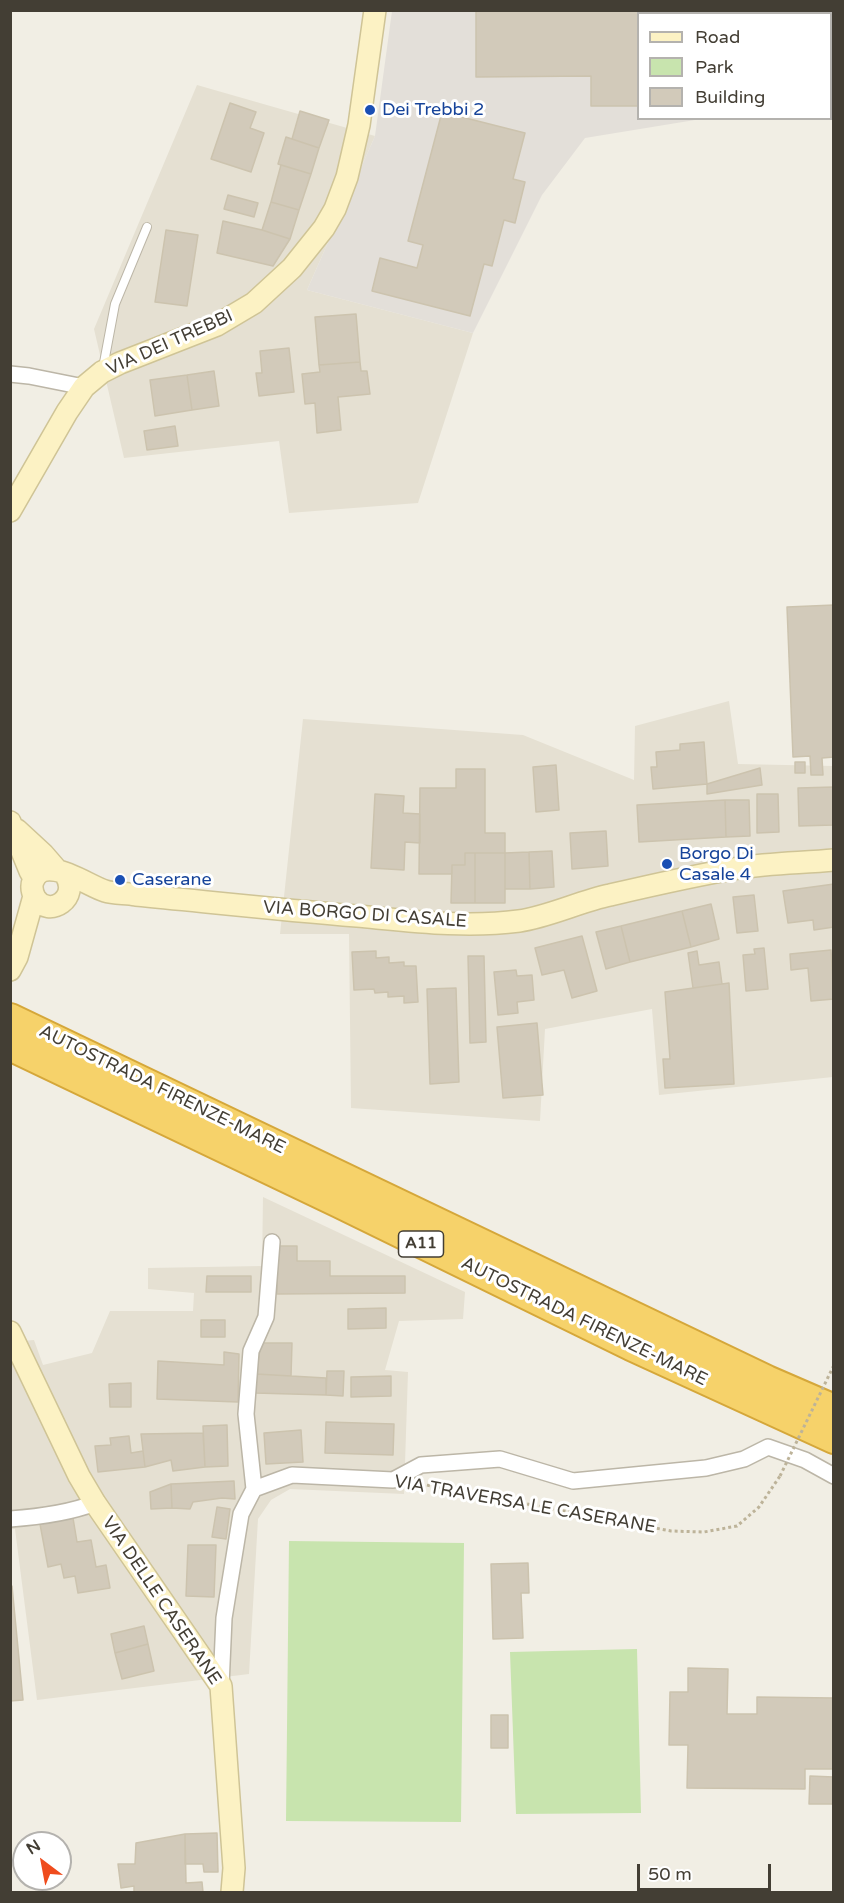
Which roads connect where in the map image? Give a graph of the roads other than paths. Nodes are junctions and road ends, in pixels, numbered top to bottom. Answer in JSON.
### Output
{"nodes":[{"id":1,"x":375,"y":10,"type":"edge"},
{"id":2,"x":147,"y":227,"type":"dead end"},
{"id":3,"x":102,"y":372,"type":"junction"},
{"id":4,"x":10,"y":374,"type":"edge"},
{"id":5,"x":84,"y":387,"type":"junction"},
{"id":6,"x":10,"y":512,"type":"edge"},
{"id":7,"x":12,"y":824,"type":"edge"},
{"id":8,"x":834,"y":860,"type":"edge"},
{"id":9,"x":60,"y":871,"type":"junction"},
{"id":10,"x":34,"y":887,"type":"junction"},
{"id":11,"x":106,"y":891,"type":"junction"},
{"id":12,"x":61,"y":903,"type":"junction"},
{"id":13,"x":14,"y":964,"type":"edge"},
{"id":14,"x":10,"y":1012,"type":"edge"},
{"id":15,"x":10,"y":1018,"type":"edge"},
{"id":16,"x":51,"y":1037,"type":"junction"},
{"id":17,"x":10,"y":1046,"type":"edge"},
{"id":18,"x":272,"y":1242,"type":"dead end"},
{"id":19,"x":10,"y":1332,"type":"edge"},
{"id":20,"x":834,"y":1409,"type":"edge"},
{"id":21,"x":834,"y":1439,"type":"edge"},
{"id":22,"x":834,"y":1476,"type":"edge"},
{"id":23,"x":254,"y":1489,"type":"junction"},
{"id":24,"x":95,"y":1503,"type":"junction"},
{"id":25,"x":10,"y":1519,"type":"edge"},
{"id":26,"x":221,"y":1686,"type":"junction"},
{"id":27,"x":232,"y":1893,"type":"edge"}],
"edges":[{"from":1,"to":3,"type":"street","name":"VIA DEI TREBBI"},
{"from":2,"to":3,"type":"lane"},
{"from":3,"to":5,"type":"street","name":"VIA DEI TREBBI"},
{"from":4,"to":5,"type":"street"},
{"from":5,"to":6,"type":"street","name":"VIA DEI TREBBI"},
{"from":7,"to":9,"type":"street"},
{"from":7,"to":10,"type":"street"},
{"from":8,"to":11,"type":"street","name":"VIA BORGO DI CASALE"},
{"from":9,"to":10,"type":"street"},
{"from":9,"to":11,"type":"street","name":"VIA BORGO DI CASALE"},
{"from":9,"to":12,"type":"street"},
{"from":10,"to":12,"type":"street"},
{"from":10,"to":13,"type":"street"},
{"from":11,"to":12,"type":"street","name":"VIA BORGO DI CASALE"},
{"from":12,"to":13,"type":"street"},
{"from":14,"to":16,"type":"highway"},
{"from":15,"to":16,"type":"highway","name":"AUTOSTRADA FIRENZE-MARE","number":"A11"},
{"from":16,"to":20,"type":"highway","name":"AUTOSTRADA FIRENZE-MARE","number":"A11"},
{"from":17,"to":21,"type":"highway","name":"AUTOSTRADA FIRENZE-MARE","number":"A11"},
{"from":18,"to":23,"type":"street"},
{"from":19,"to":24,"type":"street","name":"VIA DELLE CASERANE"},
{"from":22,"to":23,"type":"street","name":"VIA TRAVERSA LE CASERANE"},
{"from":23,"to":26,"type":"street"},
{"from":24,"to":25,"type":"street"},
{"from":24,"to":26,"type":"street","name":"VIA DELLE CASERANE"},
{"from":26,"to":27,"type":"street","name":"VIA DELLE CASERANE"}]}
